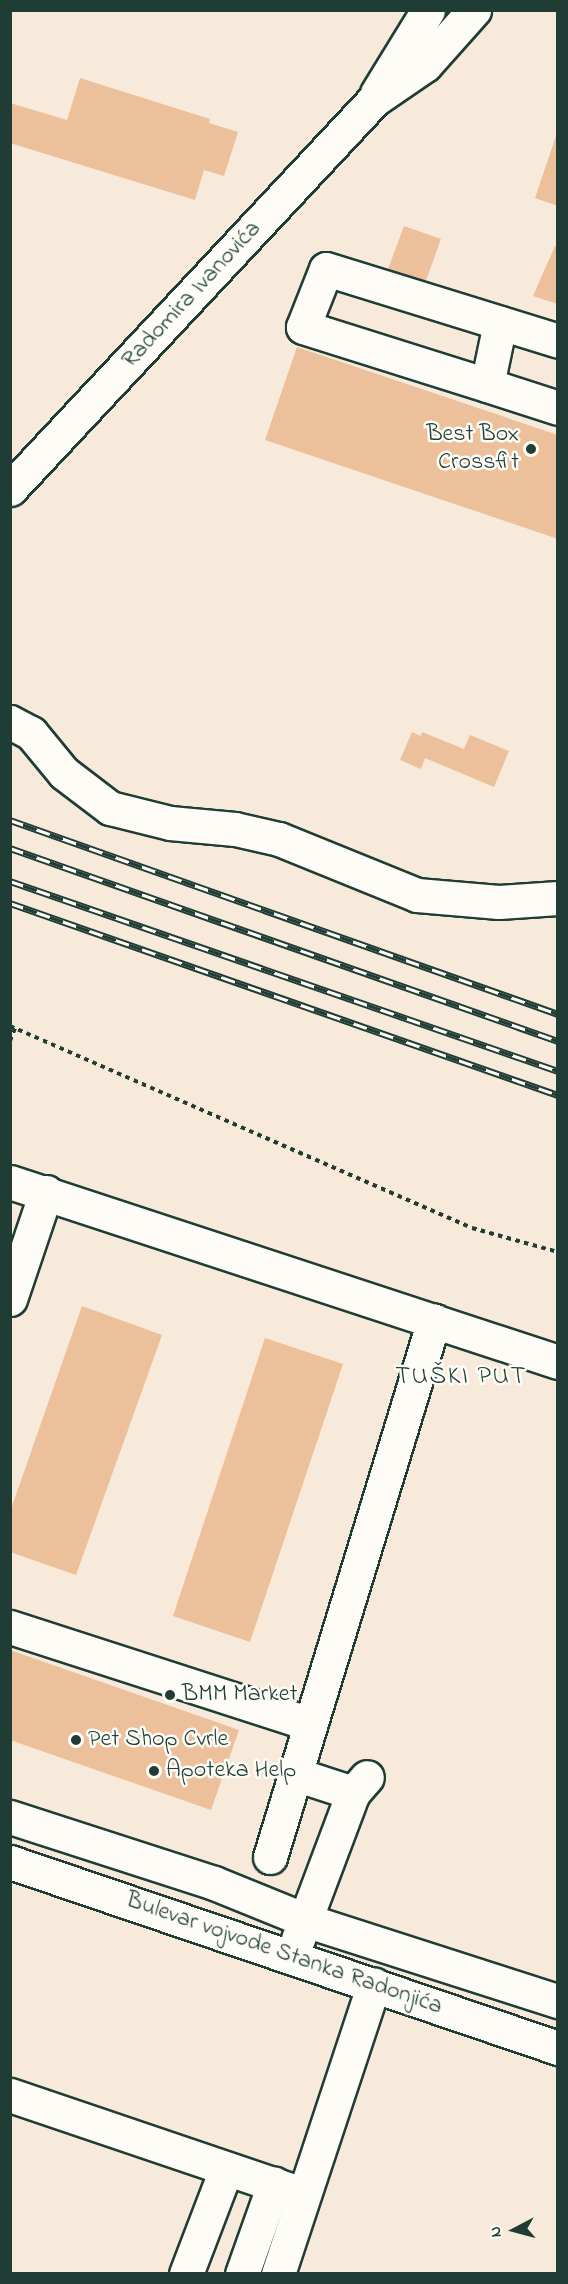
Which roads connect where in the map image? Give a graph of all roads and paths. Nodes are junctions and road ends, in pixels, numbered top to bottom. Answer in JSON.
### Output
{"nodes":[{"id":1,"x":428,"y":10,"type":"edge"},
{"id":2,"x":474,"y":10,"type":"edge"},
{"id":3,"x":374,"y":100,"type":"junction"},
{"id":4,"x":500,"y":323,"type":"junction"},
{"id":5,"x":558,"y":341,"type":"edge"},
{"id":6,"x":487,"y":385,"type":"junction"},
{"id":7,"x":558,"y":408,"type":"edge"},
{"id":8,"x":10,"y":489,"type":"edge"},
{"id":9,"x":10,"y":722,"type":"edge"},
{"id":10,"x":558,"y":898,"type":"edge"},
{"id":11,"x":13,"y":1027,"type":"edge"},
{"id":12,"x":10,"y":1041,"type":"edge"},
{"id":13,"x":10,"y":1182,"type":"edge"},
{"id":14,"x":46,"y":1192,"type":"junction"},
{"id":15,"x":558,"y":1252,"type":"edge"},
{"id":16,"x":10,"y":1299,"type":"edge"},
{"id":17,"x":434,"y":1320,"type":"junction"},
{"id":18,"x":558,"y":1362,"type":"edge"},
{"id":19,"x":10,"y":1627,"type":"edge"},
{"id":20,"x":310,"y":1724,"type":"junction"},
{"id":21,"x":295,"y":1774,"type":"junction"},
{"id":22,"x":10,"y":1817,"type":"edge"},
{"id":23,"x":270,"y":1857,"type":"dead end"},
{"id":24,"x":10,"y":1862,"type":"edge"},
{"id":25,"x":305,"y":1920,"type":"junction"},
{"id":26,"x":292,"y":1955,"type":"junction"},
{"id":27,"x":374,"y":1984,"type":"junction"},
{"id":28,"x":558,"y":2001,"type":"edge"},
{"id":29,"x":558,"y":2048,"type":"edge"},
{"id":30,"x":10,"y":2095,"type":"edge"},
{"id":31,"x":226,"y":2169,"type":"junction"},
{"id":32,"x":288,"y":2189,"type":"junction"},
{"id":33,"x":186,"y":2274,"type":"edge"},
{"id":34,"x":242,"y":2274,"type":"edge"},
{"id":35,"x":278,"y":2274,"type":"edge"}],
"edges":[{"from":1,"to":3,"type":"street"},
{"from":2,"to":3,"type":"street"},
{"from":3,"to":8,"type":"street","name":"Radomira Ivanovića"},
{"from":4,"to":5,"type":"street"},
{"from":4,"to":6,"type":"street"},
{"from":4,"to":6,"type":"street"},
{"from":6,"to":7,"type":"street"},
{"from":9,"to":10,"type":"street"},
{"from":11,"to":12,"type":"path"},
{"from":11,"to":15,"type":"path"},
{"from":13,"to":14,"type":"street"},
{"from":14,"to":16,"type":"street"},
{"from":14,"to":17,"type":"street"},
{"from":17,"to":18,"type":"street"},
{"from":17,"to":20,"type":"street"},
{"from":19,"to":20,"type":"street"},
{"from":20,"to":21,"type":"street"},
{"from":21,"to":23,"type":"street"},
{"from":21,"to":25,"type":"street"},
{"from":22,"to":25,"type":"street","name":"Bulevar vojvode Stanka Radonjića"},
{"from":24,"to":26,"type":"street","name":"Bulevar vojvode Stanka Radonjića"},
{"from":25,"to":26,"type":"street"},
{"from":25,"to":28,"type":"street","name":"Bulevar vojvode Stanka Radonjića"},
{"from":26,"to":27,"type":"street","name":"Bulevar vojvode Stanka Radonjića"},
{"from":27,"to":29,"type":"street","name":"Bulevar vojvode Stanka Radonjića"},
{"from":27,"to":32,"type":"street"},
{"from":30,"to":31,"type":"street"},
{"from":31,"to":32,"type":"street"},
{"from":31,"to":33,"type":"street"},
{"from":32,"to":34,"type":"street"},
{"from":32,"to":35,"type":"street"}]}
